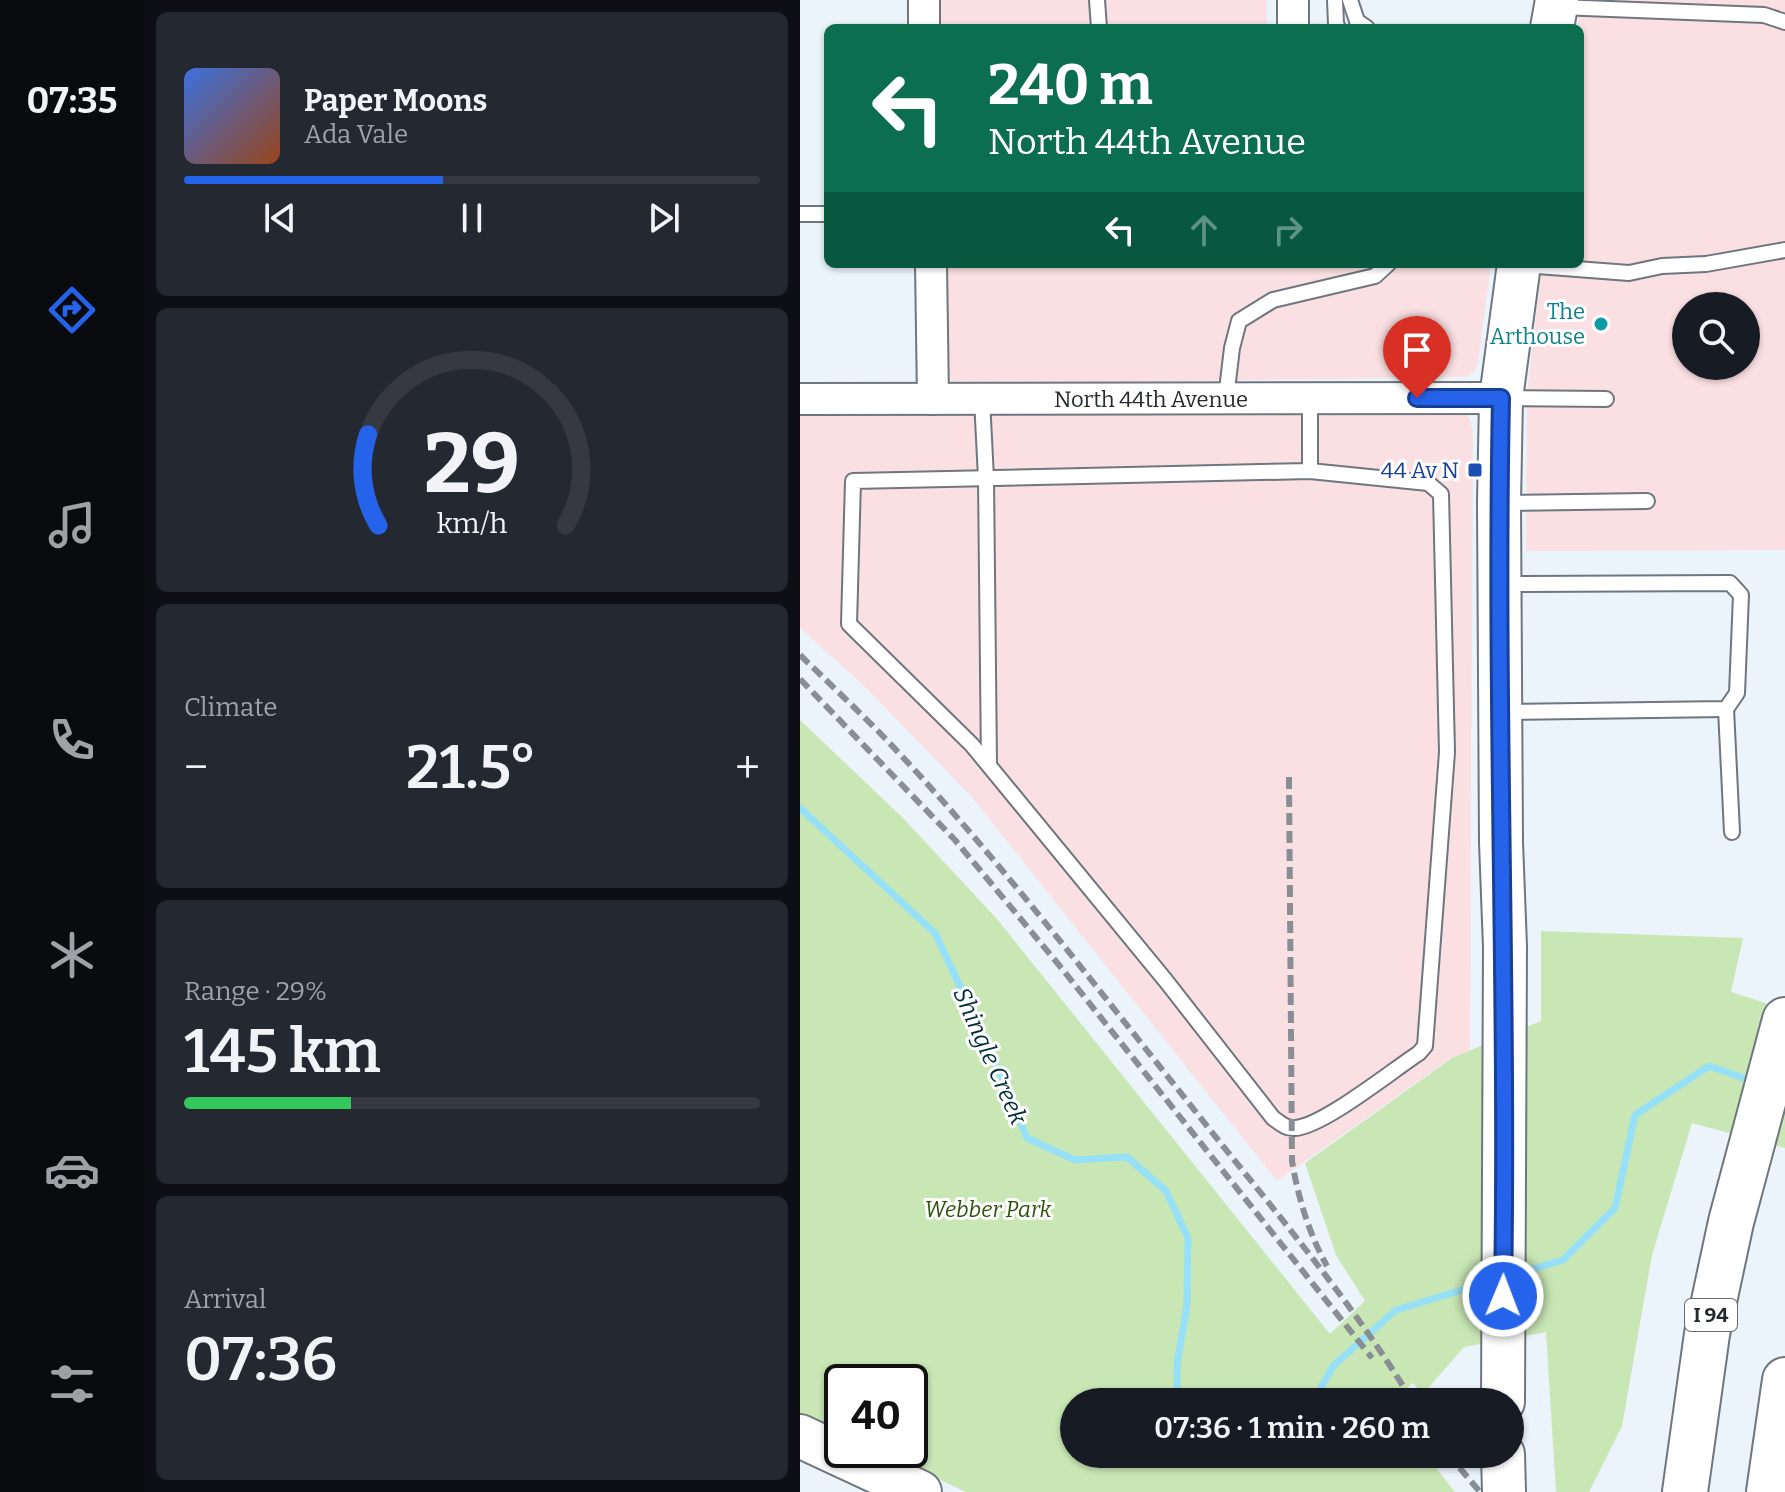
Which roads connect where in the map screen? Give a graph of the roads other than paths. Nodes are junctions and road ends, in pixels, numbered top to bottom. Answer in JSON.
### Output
{"nodes":[{"id":1,"x":924,"y":0,"type":"edge"},
{"id":2,"x":1097,"y":0,"type":"edge"},
{"id":3,"x":1293,"y":0,"type":"edge"},
{"id":4,"x":1335,"y":0,"type":"edge"},
{"id":5,"x":1350,"y":0,"type":"edge"},
{"id":6,"x":1555,"y":11,"type":"edge"},
{"id":7,"x":1785,"y":22,"type":"edge"},
{"id":8,"x":924,"y":24,"type":"edge"},
{"id":9,"x":1099,"y":24,"type":"edge"},
{"id":10,"x":1293,"y":24,"type":"edge"},
{"id":11,"x":1336,"y":24,"type":"edge"},
{"id":12,"x":1361,"y":24,"type":"edge"},
{"id":13,"x":800,"y":214,"type":"edge"},
{"id":14,"x":824,"y":214,"type":"edge"},
{"id":15,"x":1785,"y":250,"type":"edge"},
{"id":16,"x":931,"y":268,"type":"edge"},
{"id":17,"x":1384,"y":268,"type":"edge"},
{"id":18,"x":1519,"y":268,"type":"edge"},
{"id":19,"x":1560,"y":268,"type":"edge"},
{"id":20,"x":1226,"y":398,"type":"junction"},
{"id":21,"x":1310,"y":398,"type":"junction"},
{"id":22,"x":1501,"y":398,"type":"junction"},
{"id":23,"x":800,"y":399,"type":"edge"},
{"id":24,"x":933,"y":399,"type":"junction"},
{"id":25,"x":982,"y":399,"type":"junction"},
{"id":26,"x":1606,"y":399,"type":"dead end"},
{"id":27,"x":1310,"y":471,"type":"junction"},
{"id":28,"x":986,"y":478,"type":"junction"},
{"id":29,"x":1647,"y":501,"type":"dead end"},
{"id":30,"x":1499,"y":503,"type":"junction"},
{"id":31,"x":1499,"y":584,"type":"junction"},
{"id":32,"x":1726,"y":709,"type":"junction"},
{"id":33,"x":1500,"y":713,"type":"junction"},
{"id":34,"x":989,"y":765,"type":"junction"},
{"id":35,"x":1732,"y":832,"type":"dead end"},
{"id":36,"x":1785,"y":1020,"type":"edge"},
{"id":37,"x":1785,"y":1380,"type":"edge"},
{"id":38,"x":1503,"y":1388,"type":"edge"},
{"id":39,"x":800,"y":1436,"type":"edge"},
{"id":40,"x":1503,"y":1468,"type":"edge"},
{"id":41,"x":870,"y":1481,"type":"edge"},
{"id":42,"x":920,"y":1492,"type":"edge"},
{"id":43,"x":1504,"y":1492,"type":"edge"},
{"id":44,"x":1685,"y":1492,"type":"edge"},
{"id":45,"x":1769,"y":1492,"type":"edge"}],
"edges":[{"from":1,"to":8,"type":"street"},
{"from":2,"to":9,"type":"lane"},
{"from":3,"to":10,"type":"street"},
{"from":4,"to":11,"type":"lane"},
{"from":5,"to":12,"type":"lane"},
{"from":6,"to":7,"type":"lane"},
{"from":13,"to":14,"type":"lane"},
{"from":15,"to":19,"type":"lane"},
{"from":16,"to":24,"type":"street"},
{"from":17,"to":20,"type":"lane"},
{"from":18,"to":22,"type":"street"},
{"from":20,"to":21,"type":"street","name":"North 44th Avenue"},
{"from":20,"to":25,"type":"street","name":"North 44th Avenue"},
{"from":21,"to":22,"type":"street","name":"North 44th Avenue"},
{"from":21,"to":27,"type":"lane"},
{"from":22,"to":26,"type":"lane"},
{"from":22,"to":30,"type":"street"},
{"from":23,"to":24,"type":"street","name":"North 44th Avenue"},
{"from":24,"to":25,"type":"street","name":"North 44th Avenue"},
{"from":25,"to":28,"type":"lane"},
{"from":27,"to":28,"type":"lane"},
{"from":27,"to":34,"type":"lane"},
{"from":28,"to":34,"type":"lane"},
{"from":28,"to":34,"type":"lane"},
{"from":29,"to":30,"type":"lane"},
{"from":30,"to":31,"type":"street"},
{"from":31,"to":32,"type":"lane"},
{"from":31,"to":33,"type":"street"},
{"from":32,"to":33,"type":"lane"},
{"from":32,"to":35,"type":"lane"},
{"from":33,"to":38,"type":"street"},
{"from":36,"to":44,"type":"highway","number":"I 94"},
{"from":37,"to":45,"type":"highway"},
{"from":39,"to":41,"type":"street"},
{"from":40,"to":43,"type":"street"},
{"from":41,"to":42,"type":"street"}]}
